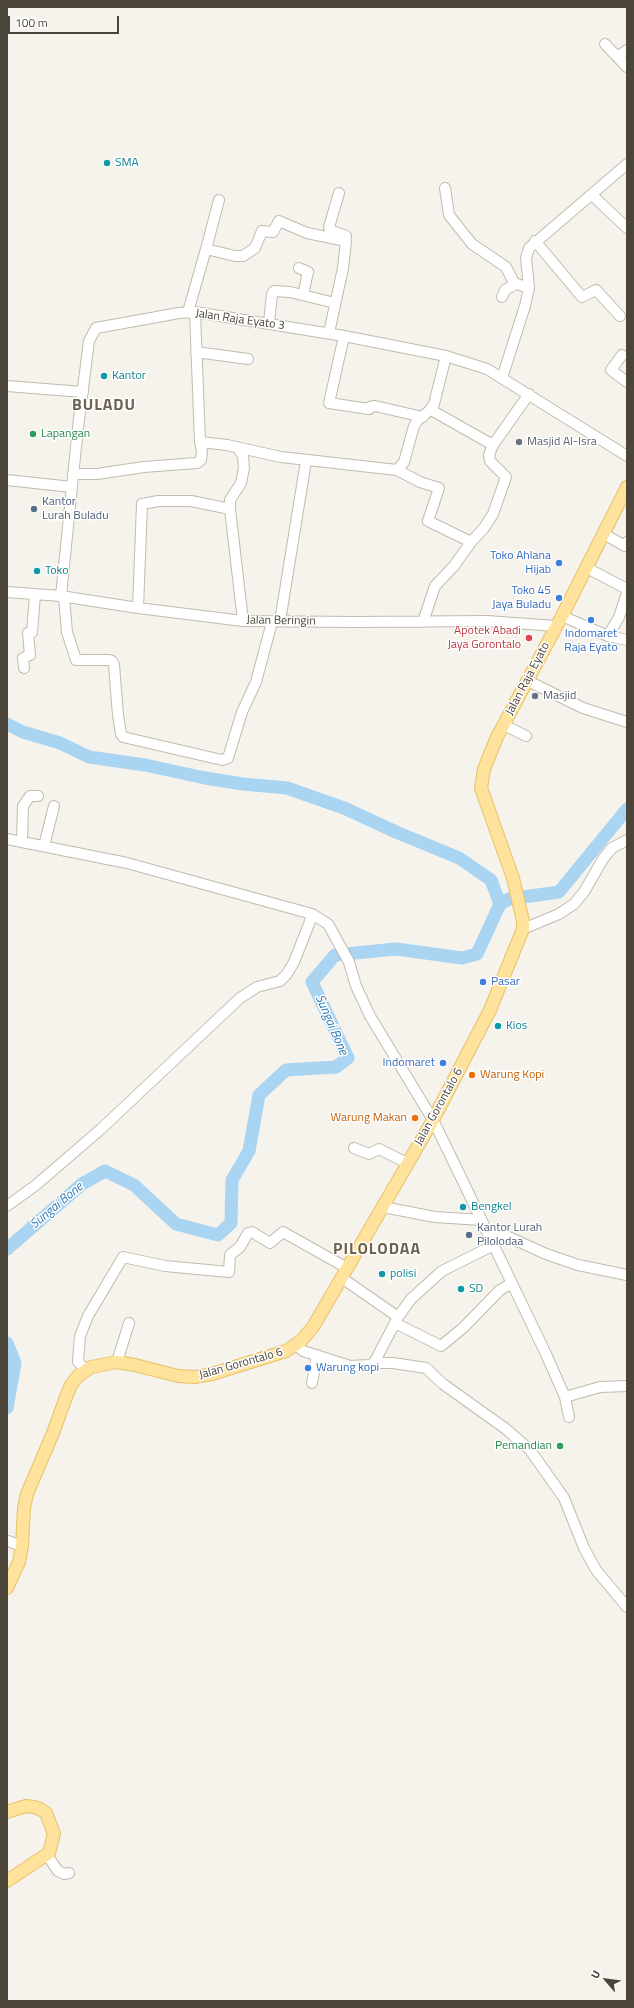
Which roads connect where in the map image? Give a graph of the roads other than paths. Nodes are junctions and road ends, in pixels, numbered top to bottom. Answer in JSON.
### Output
{"nodes":[{"id":1,"x":605,"y":44,"type":"dead end"},
{"id":2,"x":627,"y":50,"type":"edge"},
{"id":3,"x":617,"y":57,"type":"junction"},
{"id":4,"x":627,"y":67,"type":"edge"},
{"id":5,"x":627,"y":164,"type":"edge"},
{"id":6,"x":445,"y":188,"type":"dead end"},
{"id":7,"x":339,"y":193,"type":"dead end"},
{"id":8,"x":592,"y":195,"type":"junction"},
{"id":9,"x":219,"y":200,"type":"dead end"},
{"id":10,"x":627,"y":228,"type":"edge"},
{"id":11,"x":345,"y":240,"type":"junction"},
{"id":12,"x":535,"y":240,"type":"junction"},
{"id":13,"x":206,"y":249,"type":"junction"},
{"id":14,"x":299,"y":268,"type":"dead end"},
{"id":15,"x":516,"y":284,"type":"junction"},
{"id":16,"x":529,"y":288,"type":"junction"},
{"id":17,"x":303,"y":295,"type":"junction"},
{"id":18,"x":502,"y":297,"type":"dead end"},
{"id":19,"x":335,"y":303,"type":"junction"},
{"id":20,"x":191,"y":312,"type":"junction"},
{"id":21,"x":620,"y":316,"type":"dead end"},
{"id":22,"x":269,"y":323,"type":"junction"},
{"id":23,"x":329,"y":333,"type":"junction"},
{"id":24,"x":344,"y":336,"type":"junction"},
{"id":25,"x":196,"y":352,"type":"junction"},
{"id":26,"x":622,"y":355,"type":"dead end"},
{"id":27,"x":446,"y":356,"type":"junction"},
{"id":28,"x":248,"y":359,"type":"dead end"},
{"id":29,"x":502,"y":378,"type":"junction"},
{"id":30,"x":627,"y":382,"type":"edge"},
{"id":31,"x":7,"y":386,"type":"edge"},
{"id":32,"x":83,"y":392,"type":"junction"},
{"id":33,"x":529,"y":394,"type":"junction"},
{"id":34,"x":431,"y":410,"type":"junction"},
{"id":35,"x":423,"y":417,"type":"junction"},
{"id":36,"x":200,"y":442,"type":"junction"},
{"id":37,"x":493,"y":445,"type":"junction"},
{"id":38,"x":237,"y":447,"type":"junction"},
{"id":39,"x":627,"y":456,"type":"edge"},
{"id":40,"x":306,"y":461,"type":"junction"},
{"id":41,"x":397,"y":470,"type":"junction"},
{"id":42,"x":73,"y":474,"type":"junction"},
{"id":43,"x":7,"y":480,"type":"edge"},
{"id":44,"x":72,"y":487,"type":"junction"},
{"id":45,"x":627,"y":487,"type":"edge"},
{"id":46,"x":624,"y":501,"type":"edge"},
{"id":47,"x":230,"y":508,"type":"junction"},
{"id":48,"x":604,"y":534,"type":"junction"},
{"id":49,"x":471,"y":542,"type":"junction"},
{"id":50,"x":627,"y":542,"type":"edge"},
{"id":51,"x":587,"y":568,"type":"junction"},
{"id":52,"x":627,"y":589,"type":"edge"},
{"id":53,"x":7,"y":592,"type":"edge"},
{"id":54,"x":627,"y":593,"type":"edge"},
{"id":55,"x":35,"y":595,"type":"junction"},
{"id":56,"x":63,"y":597,"type":"junction"},
{"id":57,"x":138,"y":608,"type":"junction"},
{"id":58,"x":562,"y":616,"type":"junction"},
{"id":59,"x":243,"y":621,"type":"junction"},
{"id":60,"x":276,"y":621,"type":"junction"},
{"id":61,"x":423,"y":622,"type":"junction"},
{"id":62,"x":556,"y":626,"type":"junction"},
{"id":63,"x":608,"y":636,"type":"junction"},
{"id":64,"x":627,"y":640,"type":"edge"},
{"id":65,"x":24,"y":668,"type":"dead end"},
{"id":66,"x":528,"y":681,"type":"junction"},
{"id":67,"x":627,"y":722,"type":"edge"},
{"id":68,"x":504,"y":725,"type":"junction"},
{"id":69,"x":526,"y":736,"type":"dead end"},
{"id":70,"x":38,"y":796,"type":"dead end"},
{"id":71,"x":54,"y":806,"type":"dead end"},
{"id":72,"x":7,"y":839,"type":"edge"},
{"id":73,"x":627,"y":840,"type":"edge"},
{"id":74,"x":22,"y":841,"type":"junction"},
{"id":75,"x":44,"y":846,"type":"junction"},
{"id":76,"x":312,"y":914,"type":"junction"},
{"id":77,"x":523,"y":925,"type":"junction"},
{"id":78,"x":433,"y":1120,"type":"junction"},
{"id":79,"x":354,"y":1148,"type":"dead end"},
{"id":80,"x":408,"y":1163,"type":"junction"},
{"id":81,"x":7,"y":1206,"type":"edge"},
{"id":82,"x":383,"y":1207,"type":"junction"},
{"id":83,"x":481,"y":1220,"type":"junction"},
{"id":84,"x":485,"y":1229,"type":"junction"},
{"id":85,"x":492,"y":1246,"type":"junction"},
{"id":86,"x":345,"y":1273,"type":"junction"},
{"id":87,"x":627,"y":1275,"type":"edge"},
{"id":88,"x":512,"y":1283,"type":"junction"},
{"id":89,"x":396,"y":1320,"type":"junction"},
{"id":90,"x":129,"y":1323,"type":"dead end"},
{"id":91,"x":296,"y":1345,"type":"junction"},
{"id":92,"x":317,"y":1355,"type":"junction"},
{"id":93,"x":117,"y":1362,"type":"junction"},
{"id":94,"x":374,"y":1363,"type":"junction"},
{"id":95,"x":85,"y":1369,"type":"junction"},
{"id":96,"x":312,"y":1383,"type":"dead end"},
{"id":97,"x":627,"y":1386,"type":"edge"},
{"id":98,"x":565,"y":1397,"type":"junction"},
{"id":99,"x":569,"y":1417,"type":"dead end"},
{"id":100,"x":8,"y":1541,"type":"edge"},
{"id":101,"x":22,"y":1546,"type":"junction"},
{"id":102,"x":7,"y":1588,"type":"edge"},
{"id":103,"x":627,"y":1607,"type":"edge"},
{"id":104,"x":7,"y":1812,"type":"edge"},
{"id":105,"x":47,"y":1855,"type":"junction"},
{"id":106,"x":70,"y":1873,"type":"dead end"},
{"id":107,"x":7,"y":1881,"type":"edge"}],
"edges":[{"from":1,"to":3,"type":"street"},
{"from":2,"to":3,"type":"street"},
{"from":3,"to":4,"type":"street"},
{"from":5,"to":8,"type":"street"},
{"from":6,"to":15,"type":"street"},
{"from":7,"to":11,"type":"street"},
{"from":8,"to":10,"type":"street"},
{"from":8,"to":12,"type":"street"},
{"from":9,"to":13,"type":"street"},
{"from":11,"to":13,"type":"street"},
{"from":11,"to":19,"type":"street"},
{"from":12,"to":16,"type":"street"},
{"from":12,"to":21,"type":"street"},
{"from":13,"to":20,"type":"street"},
{"from":14,"to":17,"type":"street"},
{"from":15,"to":16,"type":"street"},
{"from":15,"to":18,"type":"street"},
{"from":16,"to":29,"type":"street"},
{"from":17,"to":19,"type":"street"},
{"from":17,"to":22,"type":"street"},
{"from":19,"to":23,"type":"street"},
{"from":20,"to":22,"type":"street","name":"Jalan Raja Eyato 3"},
{"from":20,"to":25,"type":"street"},
{"from":20,"to":32,"type":"street","name":"Jalan Raja Eyato 3"},
{"from":22,"to":23,"type":"street","name":"Jalan Raja Eyato 3"},
{"from":23,"to":24,"type":"street","name":"Jalan Raja Eyato 3"},
{"from":24,"to":27,"type":"street","name":"Jalan Raja Eyato 3"},
{"from":24,"to":35,"type":"street"},
{"from":25,"to":28,"type":"street"},
{"from":25,"to":36,"type":"street"},
{"from":26,"to":30,"type":"street"},
{"from":27,"to":29,"type":"street","name":"Jalan Raja Eyato 3"},
{"from":27,"to":34,"type":"street"},
{"from":29,"to":33,"type":"street","name":"Jalan Raja Eyato 3"},
{"from":31,"to":32,"type":"street"},
{"from":32,"to":42,"type":"street","name":"Jalan Raja Eyato 3"},
{"from":33,"to":37,"type":"street"},
{"from":33,"to":39,"type":"street","name":"Jalan Raja Eyato 3"},
{"from":34,"to":35,"type":"street"},
{"from":34,"to":37,"type":"street"},
{"from":35,"to":41,"type":"street"},
{"from":36,"to":38,"type":"street"},
{"from":36,"to":42,"type":"street"},
{"from":37,"to":49,"type":"street"},
{"from":38,"to":40,"type":"street"},
{"from":38,"to":47,"type":"street"},
{"from":40,"to":41,"type":"street"},
{"from":40,"to":60,"type":"street"},
{"from":41,"to":49,"type":"street"},
{"from":42,"to":44,"type":"street","name":"Jalan Raja Eyato 3"},
{"from":43,"to":44,"type":"street"},
{"from":44,"to":56,"type":"street","name":"Jalan Raja Eyato 3"},
{"from":45,"to":46,"type":"main road","name":"Jalan Raja Eyato"},
{"from":46,"to":48,"type":"main road","name":"Jalan Raja Eyato"},
{"from":47,"to":57,"type":"street"},
{"from":47,"to":59,"type":"street"},
{"from":48,"to":50,"type":"street"},
{"from":48,"to":51,"type":"main road","name":"Jalan Raja Eyato"},
{"from":49,"to":61,"type":"street"},
{"from":51,"to":52,"type":"street"},
{"from":51,"to":58,"type":"main road","name":"Jalan Raja Eyato"},
{"from":53,"to":55,"type":"street","name":"Jalan Beringin"},
{"from":54,"to":63,"type":"street"},
{"from":55,"to":56,"type":"street","name":"Jalan Beringin"},
{"from":55,"to":65,"type":"street"},
{"from":56,"to":57,"type":"street","name":"Jalan Beringin"},
{"from":56,"to":60,"type":"street","name":"Jalan Raja Eyato 3"},
{"from":57,"to":59,"type":"street","name":"Jalan Beringin"},
{"from":58,"to":62,"type":"main road","name":"Jalan Raja Eyato"},
{"from":58,"to":63,"type":"street"},
{"from":59,"to":60,"type":"street","name":"Jalan Beringin"},
{"from":60,"to":61,"type":"street","name":"Jalan Beringin"},
{"from":61,"to":62,"type":"street","name":"Jalan Beringin"},
{"from":62,"to":66,"type":"main road","name":"Jalan Raja Eyato"},
{"from":63,"to":64,"type":"street"},
{"from":66,"to":67,"type":"street"},
{"from":66,"to":68,"type":"main road","name":"Jalan Raja Eyato"},
{"from":68,"to":69,"type":"street"},
{"from":68,"to":77,"type":"main road","name":"Jalan Raja Eyato"},
{"from":70,"to":74,"type":"street"},
{"from":71,"to":75,"type":"street"},
{"from":72,"to":74,"type":"street"},
{"from":73,"to":77,"type":"street"},
{"from":74,"to":75,"type":"street"},
{"from":75,"to":76,"type":"street"},
{"from":76,"to":78,"type":"street"},
{"from":76,"to":81,"type":"street"},
{"from":77,"to":78,"type":"main road","name":"Jalan Gorontalo 6"},
{"from":78,"to":80,"type":"main road","name":"Jalan Gorontalo 6"},
{"from":78,"to":83,"type":"street"},
{"from":79,"to":80,"type":"street"},
{"from":80,"to":82,"type":"main road","name":"Jalan Gorontalo 6"},
{"from":82,"to":83,"type":"street"},
{"from":82,"to":86,"type":"main road","name":"Jalan Gorontalo 6"},
{"from":83,"to":84,"type":"street"},
{"from":84,"to":85,"type":"street"},
{"from":84,"to":87,"type":"street"},
{"from":85,"to":88,"type":"street"},
{"from":85,"to":89,"type":"street"},
{"from":86,"to":89,"type":"street"},
{"from":86,"to":91,"type":"main road","name":"Jalan Gorontalo 6"},
{"from":86,"to":95,"type":"street"},
{"from":88,"to":89,"type":"street"},
{"from":88,"to":98,"type":"street"},
{"from":89,"to":94,"type":"street"},
{"from":90,"to":93,"type":"street"},
{"from":91,"to":92,"type":"street"},
{"from":91,"to":93,"type":"main road","name":"Jalan Gorontalo 6"},
{"from":92,"to":94,"type":"street"},
{"from":92,"to":96,"type":"street"},
{"from":93,"to":95,"type":"main road","name":"Jalan Gorontalo 6"},
{"from":94,"to":103,"type":"street"},
{"from":95,"to":101,"type":"main road"},
{"from":97,"to":98,"type":"street"},
{"from":98,"to":99,"type":"street"},
{"from":100,"to":101,"type":"street"},
{"from":101,"to":102,"type":"main road"},
{"from":104,"to":105,"type":"main road"},
{"from":105,"to":106,"type":"street"},
{"from":105,"to":107,"type":"main road"}]}
